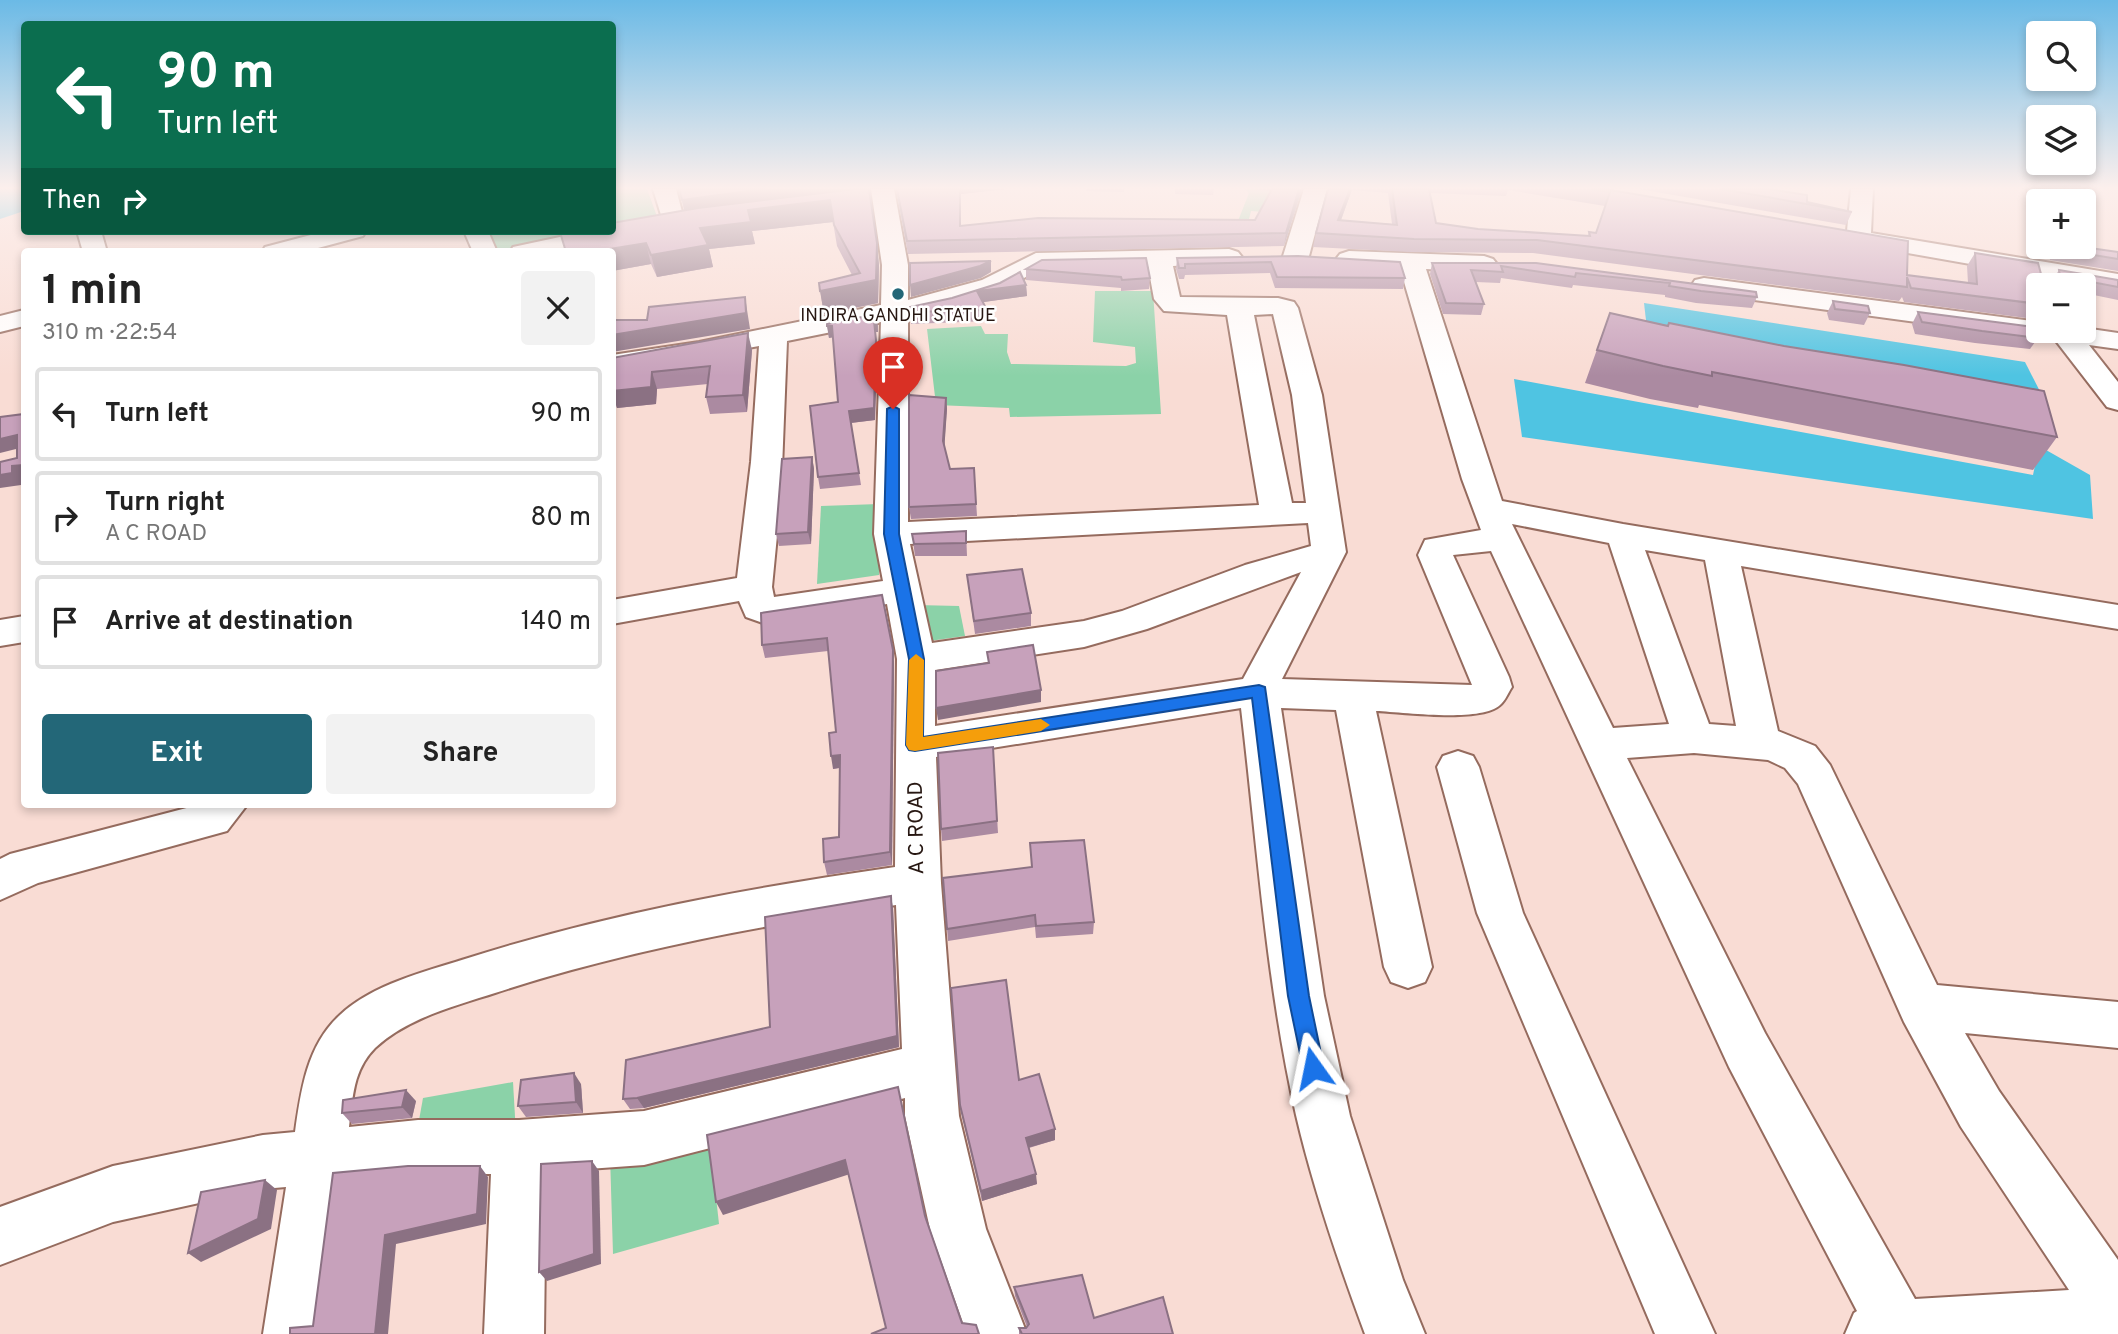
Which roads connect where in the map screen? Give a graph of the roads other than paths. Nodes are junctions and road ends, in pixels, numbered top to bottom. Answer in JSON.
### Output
{"nodes":[{"id":1,"x":901,"y":251,"type":"edge"},
{"id":2,"x":1297,"y":251,"type":"edge"},
{"id":3,"x":1944,"y":251,"type":"edge"},
{"id":4,"x":1296,"y":256,"type":"junction"},
{"id":5,"x":1159,"y":258,"type":"junction"},
{"id":6,"x":1036,"y":261,"type":"junction"},
{"id":7,"x":985,"y":262,"type":"edge"},
{"id":8,"x":1411,"y":263,"type":"junction"},
{"id":9,"x":1506,"y":264,"type":"edge"},
{"id":10,"x":2046,"y":267,"type":"edge"},
{"id":11,"x":2118,"y":282,"type":"edge"},
{"id":12,"x":1681,"y":283,"type":"edge"},
{"id":13,"x":1239,"y":307,"type":"junction"},
{"id":14,"x":894,"y":309,"type":"junction"},
{"id":15,"x":21,"y":319,"type":"edge"},
{"id":16,"x":0,"y":324,"type":"edge"},
{"id":17,"x":2026,"y":328,"type":"edge"},
{"id":18,"x":773,"y":336,"type":"junction"},
{"id":19,"x":2096,"y":338,"type":"edge"},
{"id":20,"x":2118,"y":341,"type":"edge"},
{"id":21,"x":2064,"y":343,"type":"edge"},
{"id":22,"x":616,"y":363,"type":"edge"},
{"id":23,"x":2118,"y":401,"type":"edge"},
{"id":24,"x":1277,"y":514,"type":"junction"},
{"id":25,"x":1495,"y":525,"type":"junction"},
{"id":26,"x":1326,"y":532,"type":"junction"},
{"id":27,"x":891,"y":534,"type":"junction"},
{"id":28,"x":1623,"y":535,"type":"junction"},
{"id":29,"x":1721,"y":552,"type":"junction"},
{"id":30,"x":754,"y":587,"type":"junction"},
{"id":31,"x":901,"y":590,"type":"junction"},
{"id":32,"x":616,"y":611,"type":"edge"},
{"id":33,"x":2118,"y":617,"type":"edge"},
{"id":34,"x":21,"y":630,"type":"edge"},
{"id":35,"x":0,"y":633,"type":"edge"},
{"id":36,"x":916,"y":659,"type":"junction"},
{"id":37,"x":1259,"y":691,"type":"junction"},
{"id":38,"x":1353,"y":696,"type":"junction"},
{"id":39,"x":1694,"y":738,"type":"junction"},
{"id":40,"x":1760,"y":743,"type":"junction"},
{"id":41,"x":1600,"y":744,"type":"junction"},
{"id":42,"x":915,"y":745,"type":"junction"},
{"id":43,"x":1458,"y":766,"type":"dead end"},
{"id":44,"x":222,"y":808,"type":"edge"},
{"id":45,"x":0,"y":881,"type":"edge"},
{"id":46,"x":918,"y":883,"type":"junction"},
{"id":47,"x":1408,"y":967,"type":"dead end"},
{"id":48,"x":1922,"y":1006,"type":"junction"},
{"id":49,"x":2118,"y":1025,"type":"edge"},
{"id":50,"x":929,"y":1067,"type":"junction"},
{"id":51,"x":519,"y":1147,"type":"junction"},
{"id":52,"x":320,"y":1158,"type":"junction"},
{"id":53,"x":0,"y":1236,"type":"edge"},
{"id":54,"x":2118,"y":1311,"type":"edge"},
{"id":55,"x":2118,"y":1317,"type":"edge"},
{"id":56,"x":1886,"y":1332,"type":"edge"},
{"id":57,"x":293,"y":1334,"type":"edge"},
{"id":58,"x":514,"y":1334,"type":"edge"},
{"id":59,"x":997,"y":1334,"type":"edge"},
{"id":60,"x":1395,"y":1334,"type":"edge"},
{"id":61,"x":1685,"y":1334,"type":"edge"}],
"edges":[{"from":1,"to":14,"type":"street","name":"A C ROAD"},
{"from":2,"to":4,"type":"street"},
{"from":3,"to":10,"type":"street"},
{"from":4,"to":5,"type":"street"},
{"from":4,"to":8,"type":"street"},
{"from":5,"to":6,"type":"street"},
{"from":5,"to":13,"type":"street"},
{"from":6,"to":7,"type":"street"},
{"from":6,"to":14,"type":"street"},
{"from":8,"to":9,"type":"street"},
{"from":8,"to":25,"type":"street"},
{"from":10,"to":11,"type":"street"},
{"from":12,"to":17,"type":"street"},
{"from":13,"to":24,"type":"street"},
{"from":13,"to":26,"type":"street"},
{"from":14,"to":18,"type":"street"},
{"from":14,"to":27,"type":"street","name":"A C ROAD"},
{"from":15,"to":16,"type":"street"},
{"from":18,"to":22,"type":"street"},
{"from":18,"to":30,"type":"street"},
{"from":19,"to":20,"type":"street"},
{"from":21,"to":23,"type":"street"},
{"from":24,"to":26,"type":"street"},
{"from":24,"to":27,"type":"street"},
{"from":25,"to":28,"type":"street"},
{"from":25,"to":38,"type":"street"},
{"from":25,"to":41,"type":"street"},
{"from":26,"to":36,"type":"street"},
{"from":26,"to":37,"type":"street"},
{"from":27,"to":31,"type":"street","name":"A C ROAD"},
{"from":28,"to":29,"type":"street"},
{"from":28,"to":39,"type":"street"},
{"from":29,"to":33,"type":"street"},
{"from":29,"to":40,"type":"street"},
{"from":30,"to":31,"type":"street"},
{"from":30,"to":32,"type":"street"},
{"from":31,"to":36,"type":"street","name":"A C ROAD"},
{"from":34,"to":35,"type":"street"},
{"from":36,"to":42,"type":"street","name":"A C ROAD"},
{"from":37,"to":38,"type":"street"},
{"from":37,"to":42,"type":"street"},
{"from":37,"to":60,"type":"street"},
{"from":38,"to":47,"type":"street"},
{"from":39,"to":40,"type":"street"},
{"from":39,"to":41,"type":"street"},
{"from":40,"to":48,"type":"street"},
{"from":41,"to":56,"type":"street"},
{"from":42,"to":46,"type":"street","name":"A C ROAD"},
{"from":43,"to":61,"type":"street"},
{"from":44,"to":45,"type":"street"},
{"from":46,"to":50,"type":"street","name":"A C ROAD"},
{"from":46,"to":52,"type":"street"},
{"from":48,"to":49,"type":"street"},
{"from":48,"to":54,"type":"street"},
{"from":50,"to":51,"type":"street"},
{"from":50,"to":59,"type":"street","name":"A C ROAD"},
{"from":51,"to":52,"type":"street"},
{"from":51,"to":58,"type":"street"},
{"from":52,"to":53,"type":"street"},
{"from":52,"to":57,"type":"street"},
{"from":55,"to":56,"type":"street"}]}
